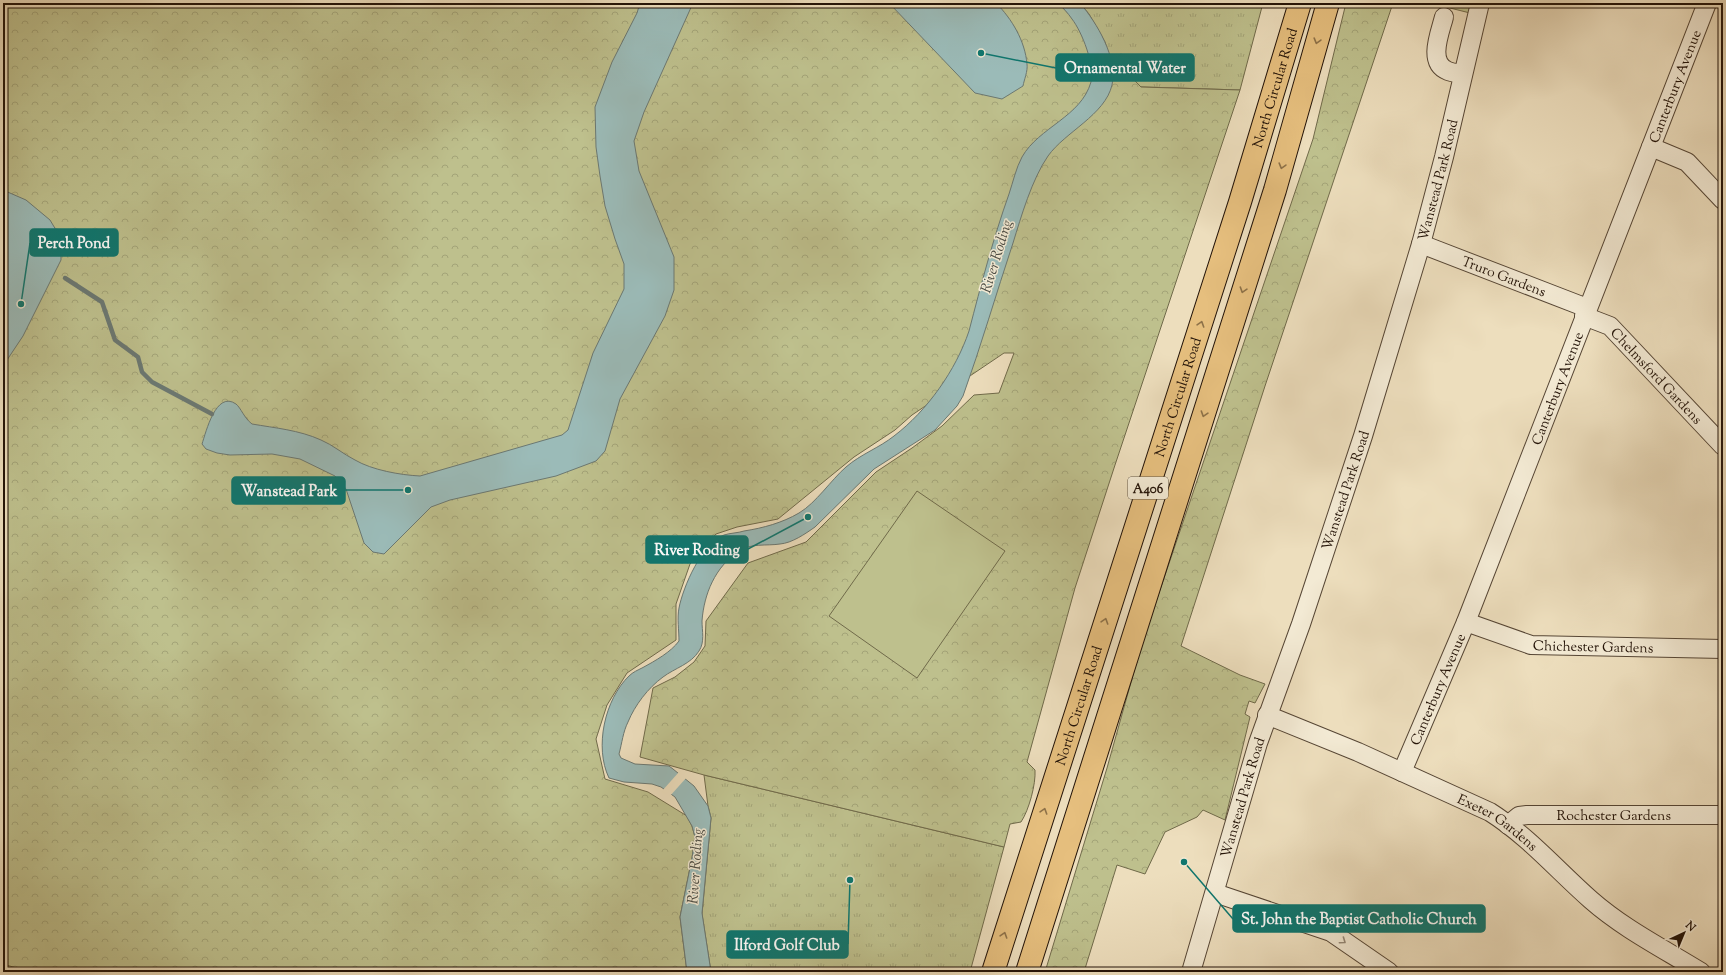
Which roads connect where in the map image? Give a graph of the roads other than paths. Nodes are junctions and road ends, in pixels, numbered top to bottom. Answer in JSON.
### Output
{"nodes":[{"id":1,"x":1300,"y":3,"type":"edge"},
{"id":2,"x":1328,"y":3,"type":"edge"},
{"id":3,"x":1480,"y":3,"type":"edge"},
{"id":4,"x":1706,"y":3,"type":"edge"},
{"id":5,"x":1444,"y":17,"type":"dead end"},
{"id":6,"x":1463,"y":74,"type":"junction"},
{"id":7,"x":1651,"y":147,"type":"junction"},
{"id":8,"x":1723,"y":200,"type":"edge"},
{"id":9,"x":1421,"y":244,"type":"junction"},
{"id":10,"x":1585,"y":312,"type":"junction"},
{"id":11,"x":1723,"y":446,"type":"edge"},
{"id":12,"x":1466,"y":622,"type":"junction"},
{"id":13,"x":1723,"y":649,"type":"edge"},
{"id":14,"x":1267,"y":715,"type":"junction"},
{"id":15,"x":1402,"y":772,"type":"junction"},
{"id":16,"x":1723,"y":815,"type":"edge"},
{"id":17,"x":1508,"y":825,"type":"junction"},
{"id":18,"x":1215,"y":893,"type":"junction"},
{"id":19,"x":993,"y":972,"type":"edge"},
{"id":20,"x":1027,"y":972,"type":"edge"},
{"id":21,"x":1191,"y":972,"type":"edge"},
{"id":22,"x":1388,"y":972,"type":"edge"},
{"id":23,"x":1701,"y":972,"type":"edge"}],
"edges":[{"from":19,"to":1,"type":"highway","name":"North Circular Road","number":"A406","one_way":true},
{"from":2,"to":20,"type":"highway","name":"North Circular Road","number":"A406","one_way":true},
{"from":3,"to":6,"type":"street","name":"Wanstead Park Road"},
{"from":4,"to":7,"type":"street","name":"Canterbury Avenue"},
{"from":5,"to":6,"type":"street"},
{"from":6,"to":9,"type":"street","name":"Wanstead Park Road"},
{"from":7,"to":8,"type":"street"},
{"from":7,"to":10,"type":"street","name":"Canterbury Avenue"},
{"from":9,"to":10,"type":"street","name":"Truro Gardens"},
{"from":9,"to":14,"type":"street","name":"Wanstead Park Road"},
{"from":10,"to":11,"type":"street","name":"Chelmsford Gardens"},
{"from":10,"to":12,"type":"street","name":"Canterbury Avenue"},
{"from":12,"to":13,"type":"street","name":"Chichester Gardens"},
{"from":12,"to":15,"type":"street","name":"Canterbury Avenue"},
{"from":14,"to":15,"type":"street","name":"Exeter Gardens"},
{"from":14,"to":18,"type":"street","name":"Wanstead Park Road"},
{"from":15,"to":17,"type":"street","name":"Exeter Gardens"},
{"from":16,"to":17,"type":"street","name":"Rochester Gardens"},
{"from":17,"to":23,"type":"street","name":"Exeter Gardens"},
{"from":18,"to":21,"type":"street","name":"Wanstead Park Road"},
{"from":18,"to":22,"type":"street","one_way":true}]}
